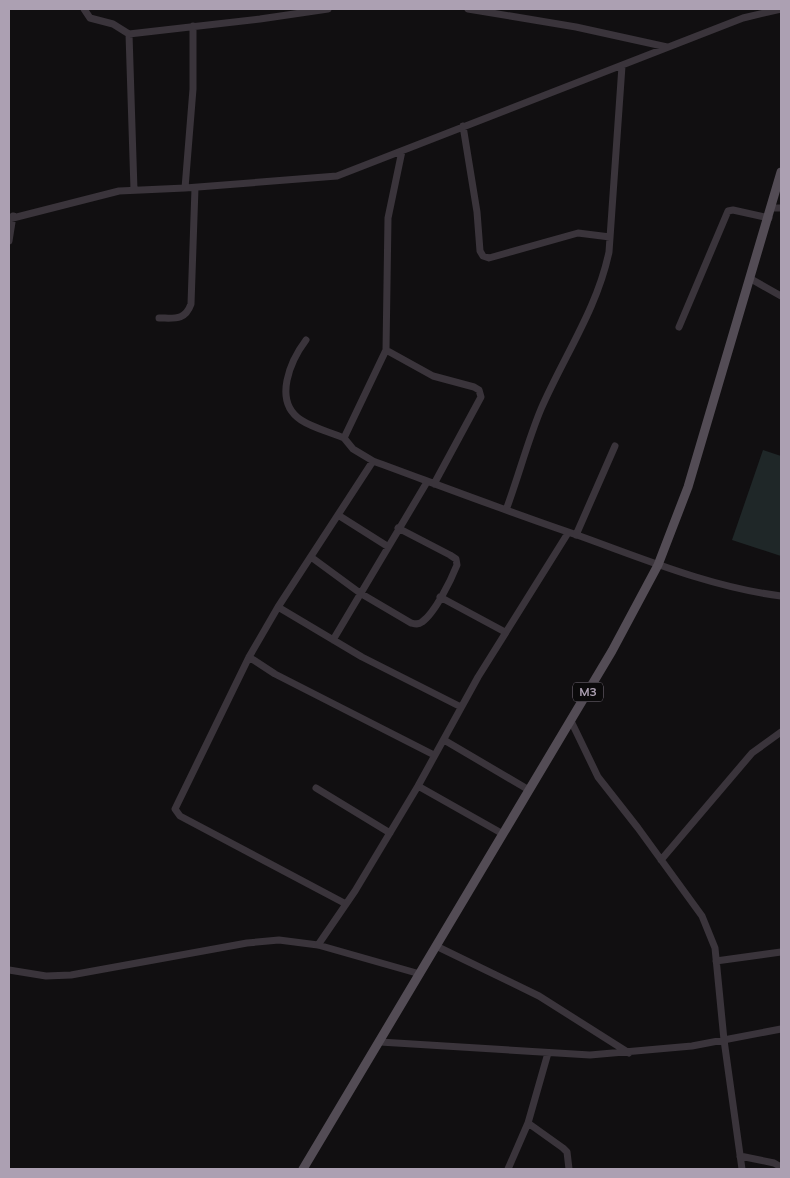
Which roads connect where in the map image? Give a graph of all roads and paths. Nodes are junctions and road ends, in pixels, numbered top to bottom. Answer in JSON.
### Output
{"nodes":[{"id":1,"x":84,"y":9,"type":"edge"},
{"id":2,"x":328,"y":9,"type":"edge"},
{"id":3,"x":468,"y":9,"type":"edge"},
{"id":4,"x":781,"y":9,"type":"edge"},
{"id":5,"x":193,"y":26,"type":"junction"},
{"id":6,"x":129,"y":34,"type":"junction"},
{"id":7,"x":668,"y":47,"type":"junction"},
{"id":8,"x":622,"y":66,"type":"junction"},
{"id":9,"x":463,"y":126,"type":"junction"},
{"id":10,"x":402,"y":151,"type":"junction"},
{"id":11,"x":781,"y":172,"type":"edge"},
{"id":12,"x":185,"y":188,"type":"junction"},
{"id":13,"x":195,"y":188,"type":"junction"},
{"id":14,"x":134,"y":190,"type":"junction"},
{"id":15,"x":777,"y":208,"type":"edge"},
{"id":16,"x":11,"y":217,"type":"edge"},
{"id":17,"x":769,"y":218,"type":"junction"},
{"id":18,"x":610,"y":237,"type":"junction"},
{"id":19,"x":9,"y":241,"type":"edge"},
{"id":20,"x":751,"y":279,"type":"junction"},
{"id":21,"x":781,"y":296,"type":"edge"},
{"id":22,"x":159,"y":318,"type":"dead end"},
{"id":23,"x":679,"y":327,"type":"dead end"},
{"id":24,"x":306,"y":340,"type":"dead end"},
{"id":25,"x":386,"y":350,"type":"junction"},
{"id":26,"x":344,"y":438,"type":"junction"},
{"id":27,"x":615,"y":446,"type":"dead end"},
{"id":28,"x":373,"y":461,"type":"junction"},
{"id":29,"x":431,"y":483,"type":"junction"},
{"id":30,"x":506,"y":510,"type":"junction"},
{"id":31,"x":338,"y":515,"type":"junction"},
{"id":32,"x":398,"y":528,"type":"junction"},
{"id":33,"x":572,"y":534,"type":"junction"},
{"id":34,"x":387,"y":546,"type":"junction"},
{"id":35,"x":311,"y":557,"type":"junction"},
{"id":36,"x":658,"y":565,"type":"junction"},
{"id":37,"x":360,"y":593,"type":"junction"},
{"id":38,"x":781,"y":596,"type":"edge"},
{"id":39,"x":440,"y":598,"type":"junction"},
{"id":40,"x":278,"y":607,"type":"junction"},
{"id":41,"x":505,"y":632,"type":"junction"},
{"id":42,"x":333,"y":640,"type":"junction"},
{"id":43,"x":249,"y":657,"type":"junction"},
{"id":44,"x":461,"y":707,"type":"junction"},
{"id":45,"x":571,"y":721,"type":"junction"},
{"id":46,"x":781,"y":732,"type":"edge"},
{"id":47,"x":444,"y":740,"type":"junction"},
{"id":48,"x":434,"y":755,"type":"junction"},
{"id":49,"x":418,"y":786,"type":"junction"},
{"id":50,"x":316,"y":788,"type":"dead end"},
{"id":51,"x":529,"y":790,"type":"junction"},
{"id":52,"x":390,"y":833,"type":"junction"},
{"id":53,"x":503,"y":834,"type":"junction"},
{"id":54,"x":661,"y":860,"type":"junction"},
{"id":55,"x":346,"y":904,"type":"junction"},
{"id":56,"x":318,"y":945,"type":"junction"},
{"id":57,"x":436,"y":946,"type":"junction"},
{"id":58,"x":781,"y":952,"type":"edge"},
{"id":59,"x":716,"y":962,"type":"junction"},
{"id":60,"x":9,"y":970,"type":"edge"},
{"id":61,"x":420,"y":974,"type":"junction"},
{"id":62,"x":781,"y":1029,"type":"edge"},
{"id":63,"x":724,"y":1040,"type":"junction"},
{"id":64,"x":380,"y":1042,"type":"junction"},
{"id":65,"x":548,"y":1053,"type":"junction"},
{"id":66,"x":630,"y":1053,"type":"junction"},
{"id":67,"x":528,"y":1123,"type":"junction"},
{"id":68,"x":740,"y":1156,"type":"junction"},
{"id":69,"x":781,"y":1167,"type":"edge"},
{"id":70,"x":303,"y":1169,"type":"edge"},
{"id":71,"x":508,"y":1169,"type":"edge"},
{"id":72,"x":569,"y":1169,"type":"edge"},
{"id":73,"x":742,"y":1169,"type":"edge"}],
"edges":[{"from":1,"to":6,"type":"street"},
{"from":2,"to":5,"type":"street"},
{"from":3,"to":7,"type":"street"},
{"from":4,"to":7,"type":"street"},
{"from":5,"to":6,"type":"street"},
{"from":5,"to":12,"type":"street"},
{"from":6,"to":14,"type":"street"},
{"from":7,"to":8,"type":"street"},
{"from":8,"to":9,"type":"street"},
{"from":8,"to":18,"type":"street"},
{"from":9,"to":10,"type":"street"},
{"from":9,"to":18,"type":"street"},
{"from":10,"to":13,"type":"street"},
{"from":10,"to":25,"type":"street"},
{"from":11,"to":15,"type":"main road","number":"M3"},
{"from":12,"to":13,"type":"street"},
{"from":12,"to":14,"type":"street"},
{"from":13,"to":22,"type":"street"},
{"from":14,"to":16,"type":"street"},
{"from":15,"to":17,"type":"main road","number":"M3"},
{"from":16,"to":19,"type":"street"},
{"from":17,"to":20,"type":"main road","number":"M3"},
{"from":17,"to":23,"type":"street"},
{"from":18,"to":30,"type":"street"},
{"from":20,"to":21,"type":"street"},
{"from":20,"to":36,"type":"main road","number":"M3"},
{"from":24,"to":26,"type":"street"},
{"from":25,"to":26,"type":"street"},
{"from":25,"to":29,"type":"street"},
{"from":26,"to":28,"type":"street"},
{"from":27,"to":33,"type":"street"},
{"from":28,"to":29,"type":"street"},
{"from":28,"to":31,"type":"street"},
{"from":29,"to":30,"type":"street"},
{"from":29,"to":32,"type":"street"},
{"from":30,"to":33,"type":"street"},
{"from":31,"to":34,"type":"street"},
{"from":31,"to":35,"type":"street"},
{"from":32,"to":34,"type":"street"},
{"from":32,"to":39,"type":"street"},
{"from":33,"to":36,"type":"street"},
{"from":33,"to":41,"type":"street"},
{"from":34,"to":37,"type":"street"},
{"from":35,"to":37,"type":"street"},
{"from":35,"to":40,"type":"street"},
{"from":36,"to":38,"type":"street"},
{"from":36,"to":45,"type":"main road","number":"M3"},
{"from":37,"to":39,"type":"street"},
{"from":37,"to":42,"type":"street"},
{"from":39,"to":41,"type":"street"},
{"from":40,"to":42,"type":"street"},
{"from":40,"to":43,"type":"street"},
{"from":41,"to":44,"type":"street"},
{"from":42,"to":44,"type":"street"},
{"from":43,"to":48,"type":"street"},
{"from":43,"to":55,"type":"street"},
{"from":44,"to":47,"type":"street"},
{"from":45,"to":51,"type":"main road","number":"M3"},
{"from":45,"to":54,"type":"street"},
{"from":46,"to":54,"type":"street"},
{"from":47,"to":48,"type":"street"},
{"from":47,"to":51,"type":"street"},
{"from":48,"to":49,"type":"street"},
{"from":49,"to":52,"type":"street"},
{"from":49,"to":53,"type":"street"},
{"from":50,"to":52,"type":"street"},
{"from":51,"to":53,"type":"main road","number":"M3"},
{"from":52,"to":55,"type":"street"},
{"from":53,"to":57,"type":"main road","number":"M3"},
{"from":54,"to":59,"type":"street"},
{"from":55,"to":56,"type":"street"},
{"from":56,"to":60,"type":"street"},
{"from":56,"to":61,"type":"street"},
{"from":57,"to":61,"type":"main road","number":"M3"},
{"from":57,"to":66,"type":"street"},
{"from":58,"to":59,"type":"street"},
{"from":59,"to":63,"type":"street"},
{"from":61,"to":64,"type":"main road","number":"M3"},
{"from":62,"to":63,"type":"street"},
{"from":63,"to":66,"type":"street"},
{"from":63,"to":68,"type":"street"},
{"from":64,"to":65,"type":"street"},
{"from":64,"to":70,"type":"main road","number":"M3"},
{"from":65,"to":66,"type":"street"},
{"from":65,"to":67,"type":"street"},
{"from":67,"to":71,"type":"street"},
{"from":67,"to":72,"type":"street"},
{"from":68,"to":69,"type":"street"},
{"from":68,"to":73,"type":"street"}]}
